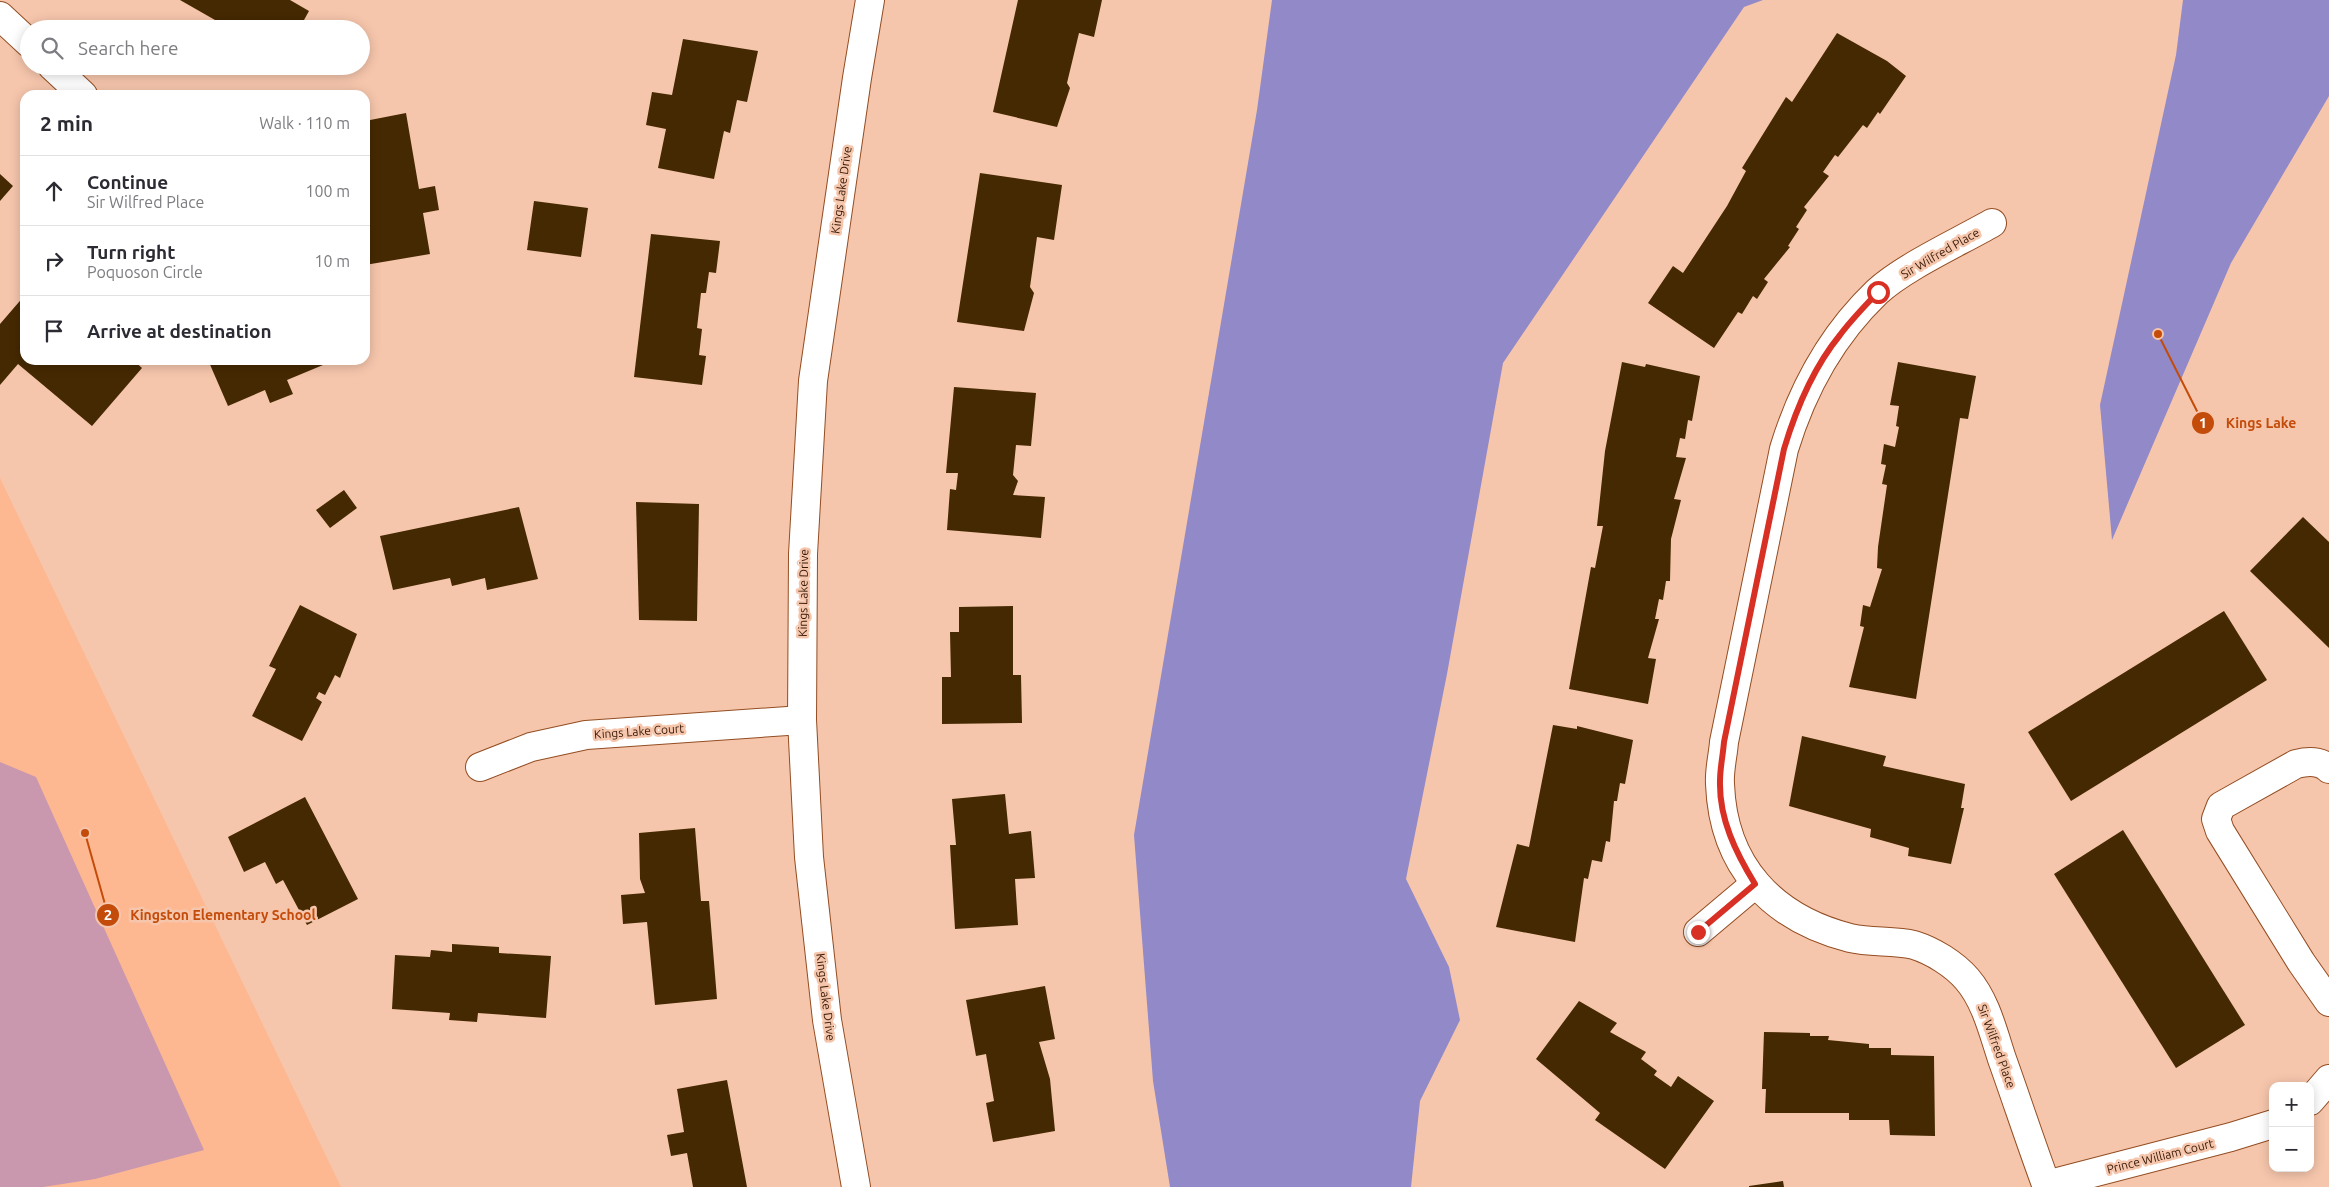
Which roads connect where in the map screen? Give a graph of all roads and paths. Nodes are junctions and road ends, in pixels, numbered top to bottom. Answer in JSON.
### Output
{"nodes":[{"id":1,"x":870,"y":0,"type":"edge"},
{"id":2,"x":0,"y":16,"type":"edge"},
{"id":3,"x":20,"y":35,"type":"edge"},
{"id":4,"x":62,"y":75,"type":"edge"},
{"id":5,"x":78,"y":90,"type":"edge"},
{"id":6,"x":1992,"y":223,"type":"dead end"},
{"id":7,"x":802,"y":720,"type":"junction"},
{"id":8,"x":480,"y":767,"type":"dead end"},
{"id":9,"x":2329,"y":769,"type":"edge"},
{"id":10,"x":1755,"y":884,"type":"junction"},
{"id":11,"x":1698,"y":932,"type":"dead end"},
{"id":12,"x":2329,"y":1002,"type":"edge"},
{"id":13,"x":2329,"y":1079,"type":"edge"},
{"id":14,"x":2314,"y":1096,"type":"edge"},
{"id":15,"x":2269,"y":1125,"type":"edge"},
{"id":16,"x":2046,"y":1186,"type":"edge"},
{"id":17,"x":856,"y":1187,"type":"edge"}],
"edges":[{"from":1,"to":7,"type":"street","name":"Kings Lake Drive"},
{"from":2,"to":3,"type":"street"},
{"from":4,"to":5,"type":"street"},
{"from":6,"to":10,"type":"street","name":"Sir Wilfred Place"},
{"from":7,"to":8,"type":"street","name":"Kings Lake Court"},
{"from":7,"to":17,"type":"street","name":"Kings Lake Drive"},
{"from":9,"to":12,"type":"street"},
{"from":10,"to":11,"type":"street"},
{"from":10,"to":16,"type":"street","name":"Sir Wilfred Place"},
{"from":13,"to":14,"type":"street"},
{"from":15,"to":16,"type":"street","name":"Prince William Court"}]}
